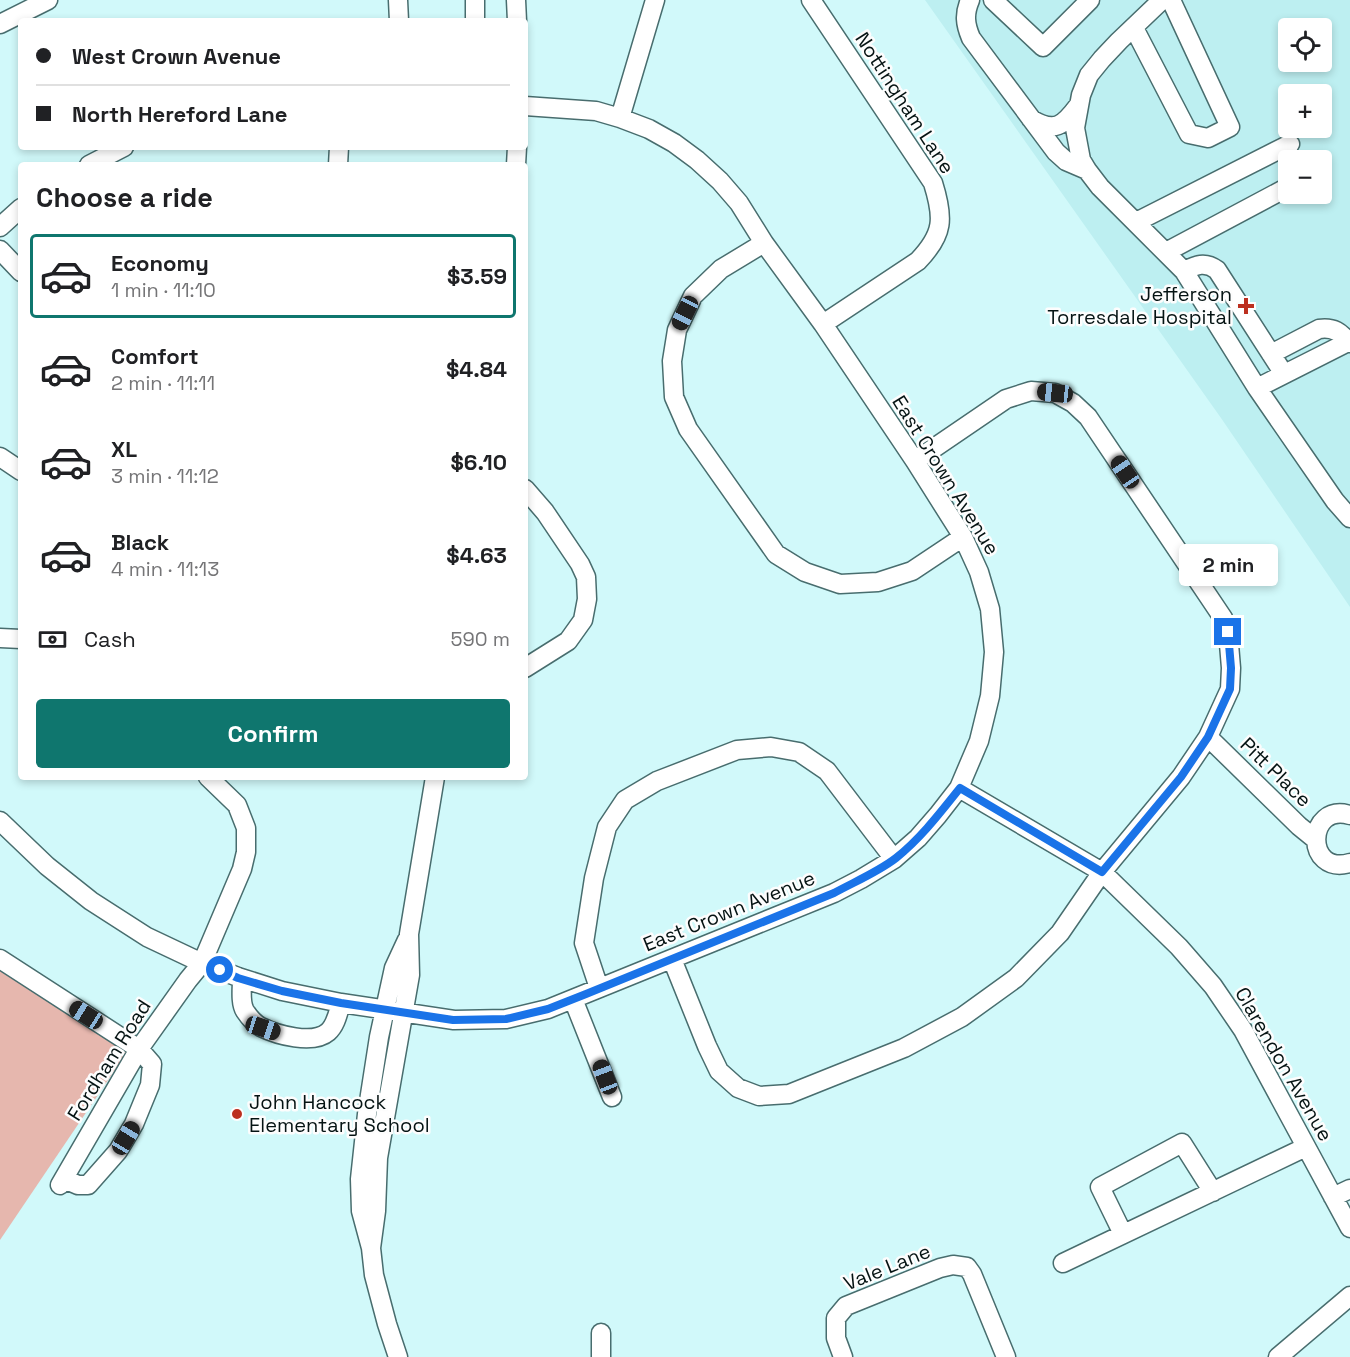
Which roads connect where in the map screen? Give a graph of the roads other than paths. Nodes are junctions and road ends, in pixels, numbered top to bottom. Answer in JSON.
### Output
{"nodes":[{"id":1,"x":48,"y":0,"type":"edge"},
{"id":2,"x":398,"y":0,"type":"edge"},
{"id":3,"x":475,"y":0,"type":"edge"},
{"id":4,"x":516,"y":0,"type":"edge"},
{"id":5,"x":655,"y":0,"type":"edge"},
{"id":6,"x":811,"y":0,"type":"edge"},
{"id":7,"x":970,"y":0,"type":"edge"},
{"id":8,"x":993,"y":0,"type":"edge"},
{"id":9,"x":1090,"y":0,"type":"edge"},
{"id":10,"x":1162,"y":0,"type":"edge"},
{"id":11,"x":1171,"y":0,"type":"edge"},
{"id":12,"x":399,"y":18,"type":"edge"},
{"id":13,"x":475,"y":18,"type":"edge"},
{"id":14,"x":517,"y":18,"type":"edge"},
{"id":15,"x":0,"y":24,"type":"edge"},
{"id":16,"x":1134,"y":28,"type":"junction"},
{"id":17,"x":528,"y":106,"type":"edge"},
{"id":18,"x":1078,"y":106,"type":"junction"},
{"id":19,"x":620,"y":118,"type":"junction"},
{"id":20,"x":1031,"y":119,"type":"junction"},
{"id":21,"x":1290,"y":144,"type":"dead end"},
{"id":22,"x":118,"y":150,"type":"edge"},
{"id":23,"x":95,"y":162,"type":"edge"},
{"id":24,"x":1087,"y":170,"type":"junction"},
{"id":25,"x":1278,"y":192,"type":"edge"},
{"id":26,"x":18,"y":211,"type":"edge"},
{"id":27,"x":1136,"y":222,"type":"junction"},
{"id":28,"x":0,"y":227,"type":"edge"},
{"id":29,"x":764,"y":243,"type":"junction"},
{"id":30,"x":0,"y":250,"type":"edge"},
{"id":31,"x":1166,"y":252,"type":"junction"},
{"id":32,"x":18,"y":269,"type":"edge"},
{"id":33,"x":1184,"y":271,"type":"junction"},
{"id":34,"x":823,"y":324,"type":"junction"},
{"id":35,"x":1350,"y":342,"type":"edge"},
{"id":36,"x":1271,"y":354,"type":"junction"},
{"id":37,"x":1284,"y":374,"type":"junction"},
{"id":38,"x":1257,"y":387,"type":"junction"},
{"id":39,"x":0,"y":457,"type":"edge"},
{"id":40,"x":915,"y":461,"type":"junction"},
{"id":41,"x":18,"y":469,"type":"edge"},
{"id":42,"x":528,"y":492,"type":"edge"},
{"id":43,"x":1350,"y":518,"type":"edge"},
{"id":44,"x":963,"y":537,"type":"junction"},
{"id":45,"x":0,"y":638,"type":"edge"},
{"id":46,"x":18,"y":639,"type":"edge"},
{"id":47,"x":528,"y":666,"type":"edge"},
{"id":48,"x":1208,"y":737,"type":"junction"},
{"id":49,"x":211,"y":780,"type":"edge"},
{"id":50,"x":435,"y":780,"type":"edge"},
{"id":51,"x":960,"y":788,"type":"junction"},
{"id":52,"x":1350,"y":815,"type":"edge"},
{"id":53,"x":0,"y":821,"type":"edge"},
{"id":54,"x":1315,"y":839,"type":"junction"},
{"id":55,"x":894,"y":859,"type":"junction"},
{"id":56,"x":1350,"y":863,"type":"edge"},
{"id":57,"x":1102,"y":872,"type":"junction"},
{"id":58,"x":409,"y":934,"type":"junction"},
{"id":59,"x":0,"y":959,"type":"edge"},
{"id":60,"x":672,"y":959,"type":"junction"},
{"id":61,"x":202,"y":963,"type":"junction"},
{"id":62,"x":242,"y":979,"type":"junction"},
{"id":63,"x":599,"y":988,"type":"junction"},
{"id":64,"x":573,"y":999,"type":"junction"},
{"id":65,"x":341,"y":1003,"type":"junction"},
{"id":66,"x":384,"y":1010,"type":"junction"},
{"id":67,"x":403,"y":1013,"type":"junction"},
{"id":68,"x":139,"y":1049,"type":"junction"},
{"id":69,"x":612,"y":1097,"type":"dead end"},
{"id":70,"x":1306,"y":1147,"type":"junction"},
{"id":71,"x":1350,"y":1189,"type":"edge"},
{"id":72,"x":1213,"y":1192,"type":"junction"},
{"id":73,"x":1333,"y":1197,"type":"junction"},
{"id":74,"x":1350,"y":1228,"type":"edge"},
{"id":75,"x":1123,"y":1234,"type":"junction"},
{"id":76,"x":371,"y":1248,"type":"junction"},
{"id":77,"x":1063,"y":1263,"type":"dead end"},
{"id":78,"x":1350,"y":1296,"type":"edge"},
{"id":79,"x":601,"y":1333,"type":"dead end"},
{"id":80,"x":398,"y":1357,"type":"edge"},
{"id":81,"x":601,"y":1357,"type":"edge"},
{"id":82,"x":843,"y":1357,"type":"edge"},
{"id":83,"x":1006,"y":1357,"type":"edge"},
{"id":84,"x":1278,"y":1357,"type":"edge"}],
"edges":[{"from":1,"to":15,"type":"street"},
{"from":2,"to":12,"type":"street"},
{"from":3,"to":13,"type":"street"},
{"from":4,"to":14,"type":"street"},
{"from":5,"to":19,"type":"street"},
{"from":6,"to":34,"type":"street","name":"Nottingham Lane"},
{"from":7,"to":20,"type":"street"},
{"from":8,"to":9,"type":"street"},
{"from":10,"to":16,"type":"street"},
{"from":11,"to":16,"type":"street"},
{"from":16,"to":18,"type":"street"},
{"from":17,"to":19,"type":"street","name":"East Crown Avenue"},
{"from":18,"to":20,"type":"street"},
{"from":18,"to":24,"type":"street"},
{"from":19,"to":29,"type":"street","name":"East Crown Avenue"},
{"from":20,"to":24,"type":"street"},
{"from":21,"to":27,"type":"street"},
{"from":22,"to":23,"type":"street"},
{"from":24,"to":27,"type":"street"},
{"from":25,"to":31,"type":"street"},
{"from":26,"to":28,"type":"street"},
{"from":27,"to":31,"type":"street"},
{"from":29,"to":34,"type":"street","name":"East Crown Avenue"},
{"from":29,"to":44,"type":"street"},
{"from":30,"to":32,"type":"street"},
{"from":31,"to":33,"type":"street"},
{"from":33,"to":36,"type":"street"},
{"from":33,"to":38,"type":"street"},
{"from":34,"to":40,"type":"street","name":"East Crown Avenue"},
{"from":35,"to":36,"type":"street"},
{"from":35,"to":37,"type":"street"},
{"from":36,"to":37,"type":"street"},
{"from":37,"to":38,"type":"street"},
{"from":38,"to":43,"type":"street"},
{"from":39,"to":41,"type":"street"},
{"from":40,"to":44,"type":"street","name":"East Crown Avenue"},
{"from":40,"to":48,"type":"street"},
{"from":42,"to":47,"type":"street"},
{"from":44,"to":51,"type":"street","name":"East Crown Avenue"},
{"from":45,"to":46,"type":"street"},
{"from":48,"to":54,"type":"street","name":"Pitt Place"},
{"from":48,"to":57,"type":"street"},
{"from":49,"to":61,"type":"street","name":"Fordham Road"},
{"from":50,"to":58,"type":"street"},
{"from":51,"to":55,"type":"street","name":"East Crown Avenue"},
{"from":51,"to":57,"type":"street","name":"Clarendon Avenue"},
{"from":52,"to":54,"type":"street","name":"Pitt Place"},
{"from":53,"to":61,"type":"street","name":"East Crown Avenue"},
{"from":54,"to":56,"type":"street","name":"Pitt Place"},
{"from":55,"to":60,"type":"street","name":"East Crown Avenue"},
{"from":55,"to":63,"type":"street"},
{"from":57,"to":60,"type":"street"},
{"from":57,"to":70,"type":"street","name":"Clarendon Avenue"},
{"from":58,"to":66,"type":"street"},
{"from":58,"to":67,"type":"street"},
{"from":59,"to":68,"type":"street"},
{"from":60,"to":63,"type":"street","name":"East Crown Avenue"},
{"from":61,"to":62,"type":"street","name":"East Crown Avenue"},
{"from":61,"to":68,"type":"street","name":"Fordham Road"},
{"from":62,"to":65,"type":"street","name":"East Crown Avenue"},
{"from":62,"to":65,"type":"street"},
{"from":63,"to":64,"type":"street","name":"East Crown Avenue"},
{"from":64,"to":67,"type":"street","name":"East Crown Avenue"},
{"from":64,"to":69,"type":"street"},
{"from":65,"to":66,"type":"street","name":"East Crown Avenue"},
{"from":66,"to":67,"type":"street","name":"East Crown Avenue"},
{"from":66,"to":76,"type":"street"},
{"from":67,"to":76,"type":"street"},
{"from":68,"to":68,"type":"street","name":"Fordham Road"},
{"from":70,"to":72,"type":"street"},
{"from":70,"to":73,"type":"street","name":"Clarendon Avenue"},
{"from":71,"to":73,"type":"street"},
{"from":72,"to":75,"type":"street"},
{"from":72,"to":75,"type":"street"},
{"from":73,"to":74,"type":"street","name":"Clarendon Avenue"},
{"from":75,"to":77,"type":"street"},
{"from":76,"to":80,"type":"street"},
{"from":78,"to":84,"type":"street"},
{"from":79,"to":81,"type":"street"},
{"from":82,"to":83,"type":"street","name":"Vale Lane"}]}
